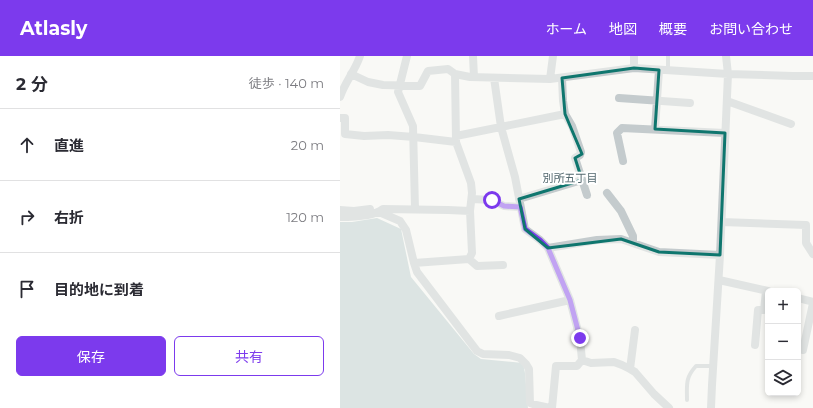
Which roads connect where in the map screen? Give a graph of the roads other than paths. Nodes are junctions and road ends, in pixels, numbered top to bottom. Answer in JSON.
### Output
{"nodes":[{"id":1,"x":360,"y":56,"type":"edge"},
{"id":2,"x":407,"y":56,"type":"edge"},
{"id":3,"x":473,"y":56,"type":"edge"},
{"id":4,"x":553,"y":56,"type":"edge"},
{"id":5,"x":634,"y":56,"type":"edge"},
{"id":6,"x":668,"y":56,"type":"edge"},
{"id":7,"x":726,"y":56,"type":"edge"},
{"id":8,"x":634,"y":68,"type":"junction"},
{"id":9,"x":659,"y":70,"type":"junction"},
{"id":10,"x":668,"y":70,"type":"junction"},
{"id":11,"x":351,"y":74,"type":"junction"},
{"id":12,"x":455,"y":74,"type":"junction"},
{"id":13,"x":728,"y":74,"type":"junction"},
{"id":14,"x":813,"y":76,"type":"edge"},
{"id":15,"x":474,"y":77,"type":"junction"},
{"id":16,"x":494,"y":78,"type":"junction"},
{"id":17,"x":562,"y":78,"type":"junction"},
{"id":18,"x":550,"y":79,"type":"junction"},
{"id":19,"x":399,"y":86,"type":"junction"},
{"id":20,"x":340,"y":97,"type":"edge"},
{"id":21,"x":619,"y":98,"type":"dead end"},
{"id":22,"x":657,"y":101,"type":"junction"},
{"id":23,"x":727,"y":101,"type":"junction"},
{"id":24,"x":690,"y":103,"type":"dead end"},
{"id":25,"x":565,"y":114,"type":"junction"},
{"id":26,"x":340,"y":118,"type":"edge"},
{"id":27,"x":790,"y":124,"type":"dead end"},
{"id":28,"x":501,"y":127,"type":"junction"},
{"id":29,"x":656,"y":129,"type":"junction"},
{"id":30,"x":725,"y":133,"type":"junction"},
{"id":31,"x":414,"y":137,"type":"junction"},
{"id":32,"x":456,"y":139,"type":"junction"},
{"id":33,"x":623,"y":161,"type":"dead end"},
{"id":34,"x":582,"y":180,"type":"junction"},
{"id":35,"x":606,"y":193,"type":"dead end"},
{"id":36,"x":587,"y":195,"type":"dead end"},
{"id":37,"x":472,"y":199,"type":"junction"},
{"id":38,"x":519,"y":203,"type":"junction"},
{"id":39,"x":416,"y":209,"type":"junction"},
{"id":40,"x":340,"y":210,"type":"edge"},
{"id":41,"x":381,"y":210,"type":"junction"},
{"id":42,"x":470,"y":211,"type":"junction"},
{"id":43,"x":340,"y":217,"type":"edge"},
{"id":44,"x":722,"y":222,"type":"junction"},
{"id":45,"x":633,"y":243,"type":"junction"},
{"id":46,"x":548,"y":248,"type":"junction"},
{"id":47,"x":813,"y":254,"type":"edge"},
{"id":48,"x":720,"y":255,"type":"junction"},
{"id":49,"x":469,"y":259,"type":"junction"},
{"id":50,"x":414,"y":264,"type":"junction"},
{"id":51,"x":503,"y":265,"type":"dead end"},
{"id":52,"x":719,"y":280,"type":"junction"},
{"id":53,"x":765,"y":291,"type":"edge"},
{"id":54,"x":801,"y":299,"type":"edge"},
{"id":55,"x":570,"y":300,"type":"junction"},
{"id":56,"x":813,"y":302,"type":"edge"},
{"id":57,"x":765,"y":304,"type":"edge"},
{"id":58,"x":500,"y":316,"type":"dead end"},
{"id":59,"x":635,"y":330,"type":"dead end"},
{"id":60,"x":755,"y":345,"type":"dead end"},
{"id":61,"x":803,"y":350,"type":"dead end"},
{"id":62,"x":582,"y":360,"type":"junction"},
{"id":63,"x":713,"y":366,"type":"junction"},
{"id":64,"x":630,"y":369,"type":"junction"},
{"id":65,"x":687,"y":400,"type":"dead end"},
{"id":66,"x":535,"y":406,"type":"edge"},
{"id":67,"x":551,"y":408,"type":"edge"},
{"id":68,"x":669,"y":408,"type":"edge"},
{"id":69,"x":711,"y":408,"type":"edge"}],
"edges":[{"from":1,"to":11,"type":"street"},
{"from":2,"to":19,"type":"street"},
{"from":3,"to":15,"type":"street"},
{"from":4,"to":18,"type":"street"},
{"from":5,"to":8,"type":"street"},
{"from":6,"to":10,"type":"lane"},
{"from":7,"to":13,"type":"street"},
{"from":8,"to":9,"type":"street"},
{"from":8,"to":17,"type":"street"},
{"from":9,"to":10,"type":"street"},
{"from":9,"to":22,"type":"street"},
{"from":10,"to":13,"type":"street"},
{"from":11,"to":19,"type":"street"},
{"from":11,"to":20,"type":"street"},
{"from":12,"to":15,"type":"street"},
{"from":12,"to":19,"type":"street"},
{"from":12,"to":32,"type":"street"},
{"from":13,"to":14,"type":"street"},
{"from":13,"to":23,"type":"street"},
{"from":15,"to":16,"type":"street"},
{"from":16,"to":18,"type":"street"},
{"from":16,"to":28,"type":"street"},
{"from":17,"to":18,"type":"street"},
{"from":17,"to":25,"type":"street"},
{"from":19,"to":31,"type":"street"},
{"from":21,"to":22,"type":"street"},
{"from":22,"to":24,"type":"street"},
{"from":22,"to":29,"type":"street"},
{"from":23,"to":27,"type":"street"},
{"from":23,"to":30,"type":"street"},
{"from":25,"to":28,"type":"street"},
{"from":25,"to":34,"type":"street"},
{"from":26,"to":31,"type":"street"},
{"from":28,"to":32,"type":"street"},
{"from":28,"to":38,"type":"street"},
{"from":29,"to":30,"type":"street"},
{"from":29,"to":33,"type":"street"},
{"from":30,"to":44,"type":"street"},
{"from":31,"to":32,"type":"street"},
{"from":31,"to":39,"type":"street"},
{"from":32,"to":37,"type":"street"},
{"from":34,"to":36,"type":"street"},
{"from":34,"to":38,"type":"street"},
{"from":35,"to":45,"type":"street"},
{"from":37,"to":38,"type":"street"},
{"from":37,"to":42,"type":"street"},
{"from":38,"to":46,"type":"street"},
{"from":39,"to":41,"type":"street"},
{"from":39,"to":42,"type":"street"},
{"from":40,"to":41,"type":"street"},
{"from":41,"to":43,"type":"street"},
{"from":41,"to":50,"type":"street"},
{"from":42,"to":49,"type":"street"},
{"from":44,"to":47,"type":"street"},
{"from":44,"to":48,"type":"street"},
{"from":45,"to":46,"type":"street"},
{"from":45,"to":48,"type":"street"},
{"from":46,"to":55,"type":"street"},
{"from":48,"to":52,"type":"street"},
{"from":49,"to":50,"type":"street"},
{"from":49,"to":51,"type":"street"},
{"from":50,"to":66,"type":"street"},
{"from":52,"to":53,"type":"street"},
{"from":52,"to":63,"type":"street"},
{"from":54,"to":56,"type":"street"},
{"from":55,"to":58,"type":"street"},
{"from":55,"to":62,"type":"street"},
{"from":56,"to":61,"type":"street"},
{"from":57,"to":60,"type":"street"},
{"from":59,"to":64,"type":"street"},
{"from":62,"to":64,"type":"street"},
{"from":62,"to":67,"type":"street"},
{"from":63,"to":65,"type":"lane"},
{"from":63,"to":69,"type":"street"},
{"from":64,"to":68,"type":"street"},
{"from":66,"to":67,"type":"street"}]}
